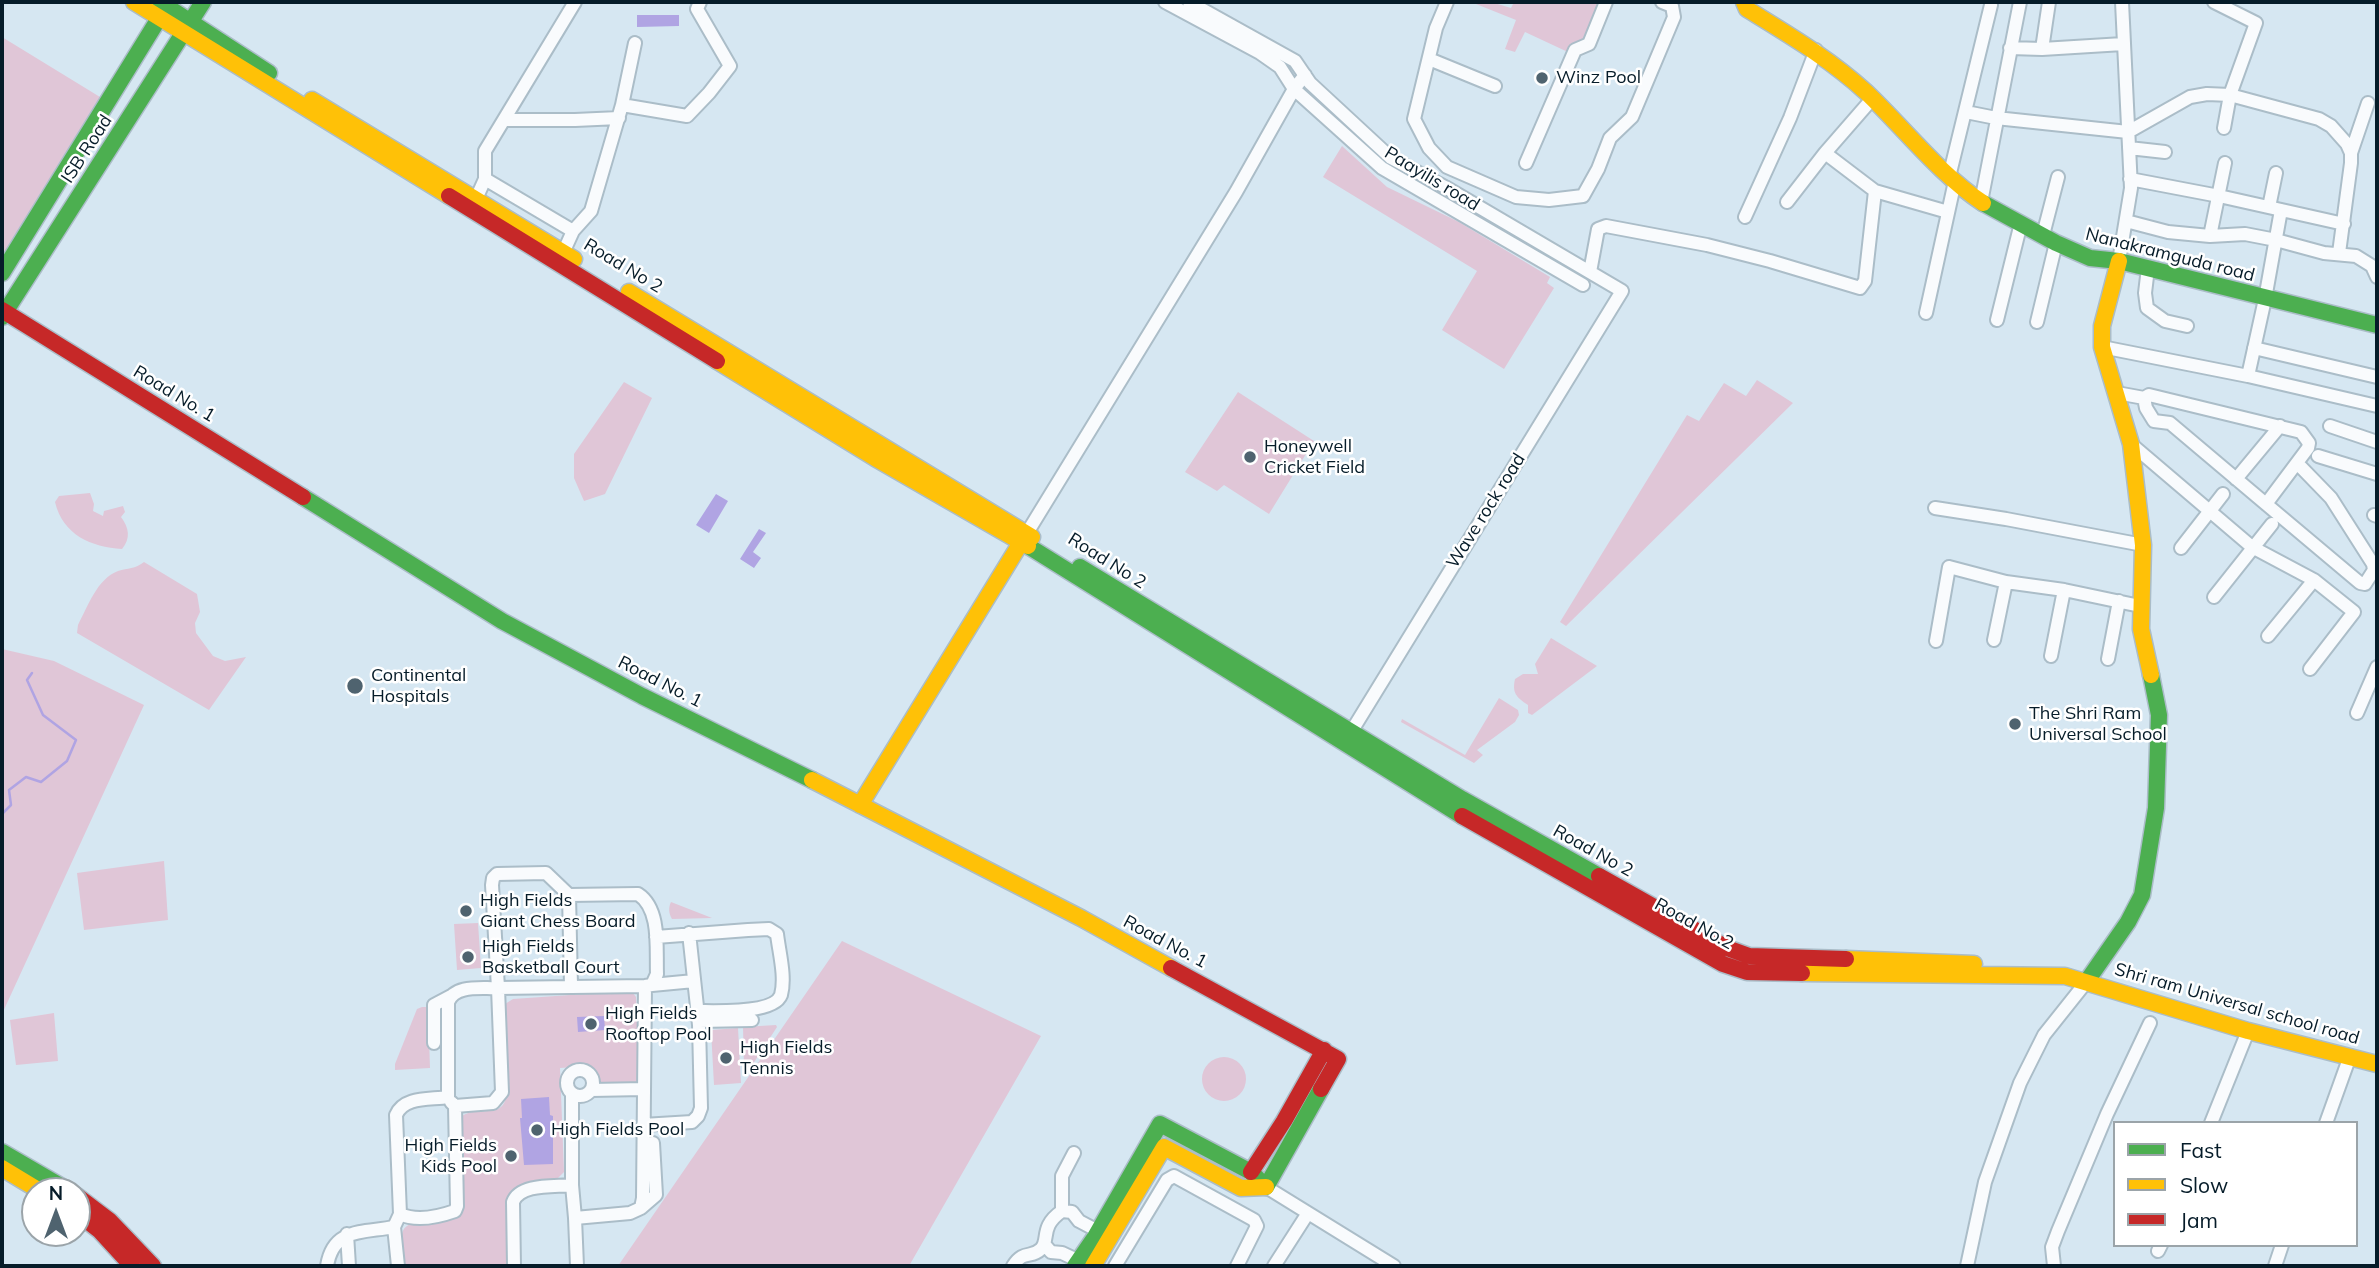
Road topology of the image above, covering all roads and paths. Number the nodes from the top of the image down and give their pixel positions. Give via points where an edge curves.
1 (134, 2) edge
2 (203, 2) edge
3 (575, 2) edge
4 (700, 2) edge
5 (1166, 2) edge
6 (1189, 2) edge
7 (1447, 2) edge
8 (1606, 2) edge
9 (1662, 2) edge
10 (1744, 2) edge
11 (2020, 2) edge
12 (2049, 2) edge
13 (2122, 2) edge
14 (2214, 2) edge
15 (1992, 5) dead end
16 (164, 6) edge
17 (187, 28) junction
18 (635, 43) dead end
19 (2123, 44) junction
20 (2010, 48) junction
21 (2042, 49) junction
22 (1816, 50) junction
23 (1429, 59) junction
24 (1305, 75) junction
25 (1495, 86) dead end
26 (1294, 89) junction
27 (2230, 95) junction
28 (1872, 99) junction
29 (2368, 103) dead end
30 (620, 111) junction
31 (1966, 111) junction
32 (1996, 118) junction
33 (504, 120) junction
34 (2224, 128) dead end
35 (2128, 132) junction
36 (2129, 148) junction
37 (2165, 152) dead end
38 (1825, 153) junction
39 (2351, 153) junction
40 (1391, 158) junction
41 (1526, 163) dead end
42 (2225, 163) dead end
43 (1382, 168) junction
44 (2276, 173) dead end
45 (2058, 177) dead end
46 (485, 179) junction
47 (1952, 179) junction
48 (2130, 179) junction
49 (1875, 191) junction
50 (2219, 196) junction
51 (476, 199) junction
52 (1787, 202) dead end
53 (1981, 202) junction
54 (2275, 209) junction
55 (1948, 212) junction
56 (1745, 217) dead end
57 (2126, 221) junction
58 (2021, 223) junction
59 (2344, 224) junction
60 (573, 231) junction
61 (2210, 236) junction
62 (2050, 239) junction
63 (2276, 240) junction
64 (563, 253) junction
65 (2339, 253) junction
66 (2119, 261) junction
67 (2148, 268) junction
68 (1590, 272) junction
69 (2, 273) edge
70 (2377, 277) edge
71 (1583, 285) dead end
72 (1622, 291) joint
73 (2265, 299) junction
74 (3, 313) edge
75 (1926, 313) dead end
76 (1997, 320) dead end
77 (2036, 322) dead end
78 (2377, 325) edge
79 (2186, 326) dead end
80 (2102, 347) junction
81 (2254, 348) junction
82 (2248, 376) junction
83 (2377, 377) edge
84 (2118, 396) junction
85 (2144, 401) junction
86 (2377, 406) edge
87 (2280, 426) junction
88 (2330, 426) dead end
89 (2377, 442) edge
90 (2131, 444) junction
91 (2318, 456) dead end
92 (2298, 464) junction
93 (2377, 474) edge
94 (2236, 479) junction
95 (2223, 494) dead end
96 (2266, 504) junction
97 (1935, 508) dead end
98 (2210, 510) junction
99 (2272, 524) dead end
100 (1024, 538) junction
101 (2143, 545) junction
102 (2252, 547) junction
103 (2181, 548) dead end
104 (2314, 580) junction
105 (2006, 582) junction
106 (2064, 590) junction
107 (2214, 597) dead end
108 (2119, 601) junction
109 (2140, 606) junction
110 (2268, 636) dead end
111 (1994, 640) dead end
112 (1936, 641) dead end
113 (2051, 656) dead end
114 (2108, 659) dead end
115 (2377, 667) edge
116 (2310, 669) dead end
117 (2357, 713) dead end
118 (1348, 737) junction
119 (1436, 802) joint
120 (860, 805) junction
121 (569, 895) junction
122 (689, 933) junction
123 (656, 937) junction
124 (2090, 976) junction
125 (694, 981) junction
126 (649, 985) junction
127 (571, 986) junction
128 (498, 988) junction
129 (450, 996) junction
130 (699, 1016) junction
131 (752, 1020) dead end
132 (2150, 1023) dead end
133 (2248, 1031) junction
134 (434, 1043) dead end
135 (1324, 1050) junction
136 (2377, 1055) edge
137 (2350, 1056) junction
138 (2377, 1064) edge
139 (643, 1089) junction
140 (591, 1090) junction
141 (572, 1094) junction
142 (451, 1102) junction
143 (2212, 1121) edge
144 (2327, 1121) edge
145 (643, 1125) junction
146 (653, 1143) dead end
147 (2, 1152) edge
148 (1074, 1153) dead end
149 (2, 1168) edge
150 (1251, 1172) junction
151 (45, 1177) edge
152 (21, 1180) edge
153 (572, 1185) junction
154 (1266, 1187) junction
155 (91, 1207) edge
156 (640, 1208) junction
157 (1062, 1211) junction
158 (1308, 1213) junction
159 (400, 1214) junction
160 (575, 1218) junction
161 (91, 1224) edge
162 (394, 1227) junction
163 (347, 1234) junction
164 (1103, 1236) junction
165 (1131, 1240) junction
166 (1044, 1244) junction
167 (124, 1247) junction
168 (2281, 1247) edge
169 (1122, 1254) junction
170 (1082, 1265) edge
171 (132, 1266) edge
172 (153, 1266) edge
173 (327, 1266) edge
174 (349, 1266) edge
175 (398, 1266) edge
176 (514, 1266) edge
177 (578, 1266) edge
178 (1013, 1266) edge
179 (1115, 1266) edge
180 (1237, 1266) edge
181 (1274, 1266) edge
182 (1394, 1266) edge
183 (1967, 1266) edge
184 (2054, 1266) edge
185 (2275, 1266) edge

1 - 16 street, Road No 2
2 - 17 street, ISB Road
3 - 33 street
4 - 30 street via 697,9 730,66 687,116
5 - 26 street, Paayilis road via 1261,53 1280,67
6 - 24 street, Paayilis road via 1295,61
7 - 23 street
8 - 41 street via 1589,44 1575,50
9 - 23 street via 1672,6 1674,17 1632,117 1610,138 1583,197 1516,197 1447,167 1429,148 1414,119
10 - 22 street, Nanakramguda road via 1747,9
11 - 20 street
12 - 21 street
13 - 19 street
14 - 27 street via 2256,23
15 - 31 street
16 - 17 street, Road No 2
16 - 69 street, ISB Road
17 - 51 street, Road No 2
17 - 74 street, ISB Road
17 - 100 street, Road No 2 via 875,458
18 - 30 street
19 - 21 street
19 - 35 street
20 - 21 street
20 - 32 street
22 - 28 street, Nanakramguda road
22 - 56 street
23 - 25 street
24 - 26 street
24 - 40 street, Paayilis road
26 - 43 street, Paayilis road
26 - 100 street via 1226,210
27 - 34 street
27 - 35 street via 2190,97
27 - 39 street via 2319,119 2340,135
28 - 38 street
28 - 47 street, Nanakramguda road
29 - 39 street
30 - 33 street
30 - 60 street via 591,211
31 - 32 street
31 - 47 street
32 - 35 street
32 - 53 street
33 - 46 street via 485,151
35 - 36 street
36 - 37 street
36 - 48 street
38 - 49 street
38 - 52 street
39 - 59 street
40 - 43 street
40 - 68 street, Paayilis road
42 - 50 street
43 - 71 street, Paayilis road
44 - 54 street
45 - 62 street
46 - 51 street
46 - 60 street
47 - 53 street, Nanakramguda road
47 - 55 street
48 - 50 street
48 - 57 street
49 - 55 street
49 - 68 street via 1863,287 1707,245 1606,226 1598,229
50 - 54 street
50 - 61 street
51 - 64 street, Road No 2
53 - 58 street, Nanakramguda road
54 - 59 street
54 - 63 street
55 - 75 street
57 - 61 street
57 - 66 street
58 - 62 street, Nanakramguda road
58 - 76 street
59 - 65 street
60 - 64 street
61 - 63 street via 2245,234
62 - 66 street, Nanakramguda road via 2090,258
62 - 77 street
63 - 65 street
63 - 73 street
64 - 100 street, Road No 2
65 - 70 street via 2372,266
66 - 67 street, Nanakramguda road
66 - 80 street via 2102,326
67 - 73 street, Nanakramguda road
67 - 79 street via 2147,308 2165,321
68 - 72 street, Paayilis road
72 - 118 street, Wave rock road
73 - 78 street, Nanakramguda road
73 - 81 street
74 - 120 street, Road No. 1 via 502,621
80 - 82 street
80 - 84 street
81 - 82 street
81 - 83 street
82 - 86 street
84 - 85 street
84 - 90 street
85 - 87 street via 2149,395
85 - 94 street via 2154,421 2170,424
87 - 92 street via 2301,432 2309,443
87 - 94 street
88 - 89 street
90 - 98 street
90 - 101 street
91 - 93 street
92 - 96 street
92 - 96 street via 2331,498 2373,564 2365,584
94 - 96 street
95 - 98 street
97 - 101 street
98 - 102 street
98 - 103 street
99 - 102 street
100 - 118 street, Road No 2
100 - 120 street
101 - 109 street
102 - 104 street
102 - 107 street
104 - 110 street
104 - 116 street via 2354,612
105 - 106 street
105 - 111 street
105 - 112 street via 1949,567
106 - 108 street
106 - 113 street
108 - 109 street
108 - 114 street
109 - 124 street via 2159,715 2156,808 2142,895
115 - 117 street
118 - 119 street, Road No 2
118 - 124 street, Road No 2 via 1727,948 1749,956 2066,967
119 - 124 street, Road No.2 via 1723,964 1747,972
120 - 135 street, Road No. 1
121 - 123 street via 638,894 651,906
121 - 127 street
121 - 128 street via 546,873 497,874 493,878
122 - 123 street
122 - 125 street
122 - 130 street via 769,929 777,934 782,981 778,1001
123 - 126 street via 657,974
124 - 133 street, Shri ram Universal school road
124 - 136 street, Shri ram Universal school road
124 - 183 street via 2044,1035 2020,1083 1985,1182
125 - 126 street
125 - 130 street
126 - 127 street
126 - 139 street
127 - 128 street
128 - 129 street via 460,990
128 - 142 street via 502,1092 493,1104
129 - 134 street via 434,1005
129 - 142 street
130 - 131 street
130 - 145 street via 698,1116 682,1124
132 - 184 street via 2058,1231 2052,1247
133 - 137 street, Shri ram Universal school road
133 - 143 street
135 - 150 street
135 - 154 street, Road No. 1 via 1338,1059
137 - 138 street, Shri ram Universal school road
137 - 144 street
139 - 140 street
139 - 145 street
140 - 141 street via 580,1097
140 - 141 street via 591,1076 576,1070 566,1084
141 - 153 street
142 - 159 street via 406,1102 399,1107
142 - 159 street via 455,1211 440,1217
145 - 156 street
146 - 156 street via 656,1195
147 - 151 street
148 - 157 street via 1062,1176
149 - 152 street
150 - 154 street
150 - 164 street via 1160,1124
153 - 160 street
153 - 176 street via 523,1190 516,1196
154 - 158 street
154 - 164 street via 1241,1188 1164,1147
155 - 167 street via 110,1221
156 - 160 street
157 - 164 street via 1077,1215
157 - 166 street via 1048,1225
158 - 181 street
158 - 182 street
159 - 162 street
160 - 177 street
161 - 167 street
162 - 163 street
162 - 175 street
163 - 173 street via 334,1246
163 - 174 street
164 - 165 street
164 - 169 street
164 - 170 street
165 - 169 street
165 - 180 street via 1167,1180 1174,1176 1254,1220 1257,1226
166 - 170 street via 1051,1252 1062,1252
166 - 178 street via 1040,1251 1019,1257
167 - 171 street
167 - 172 street
168 - 185 street
169 - 179 street

